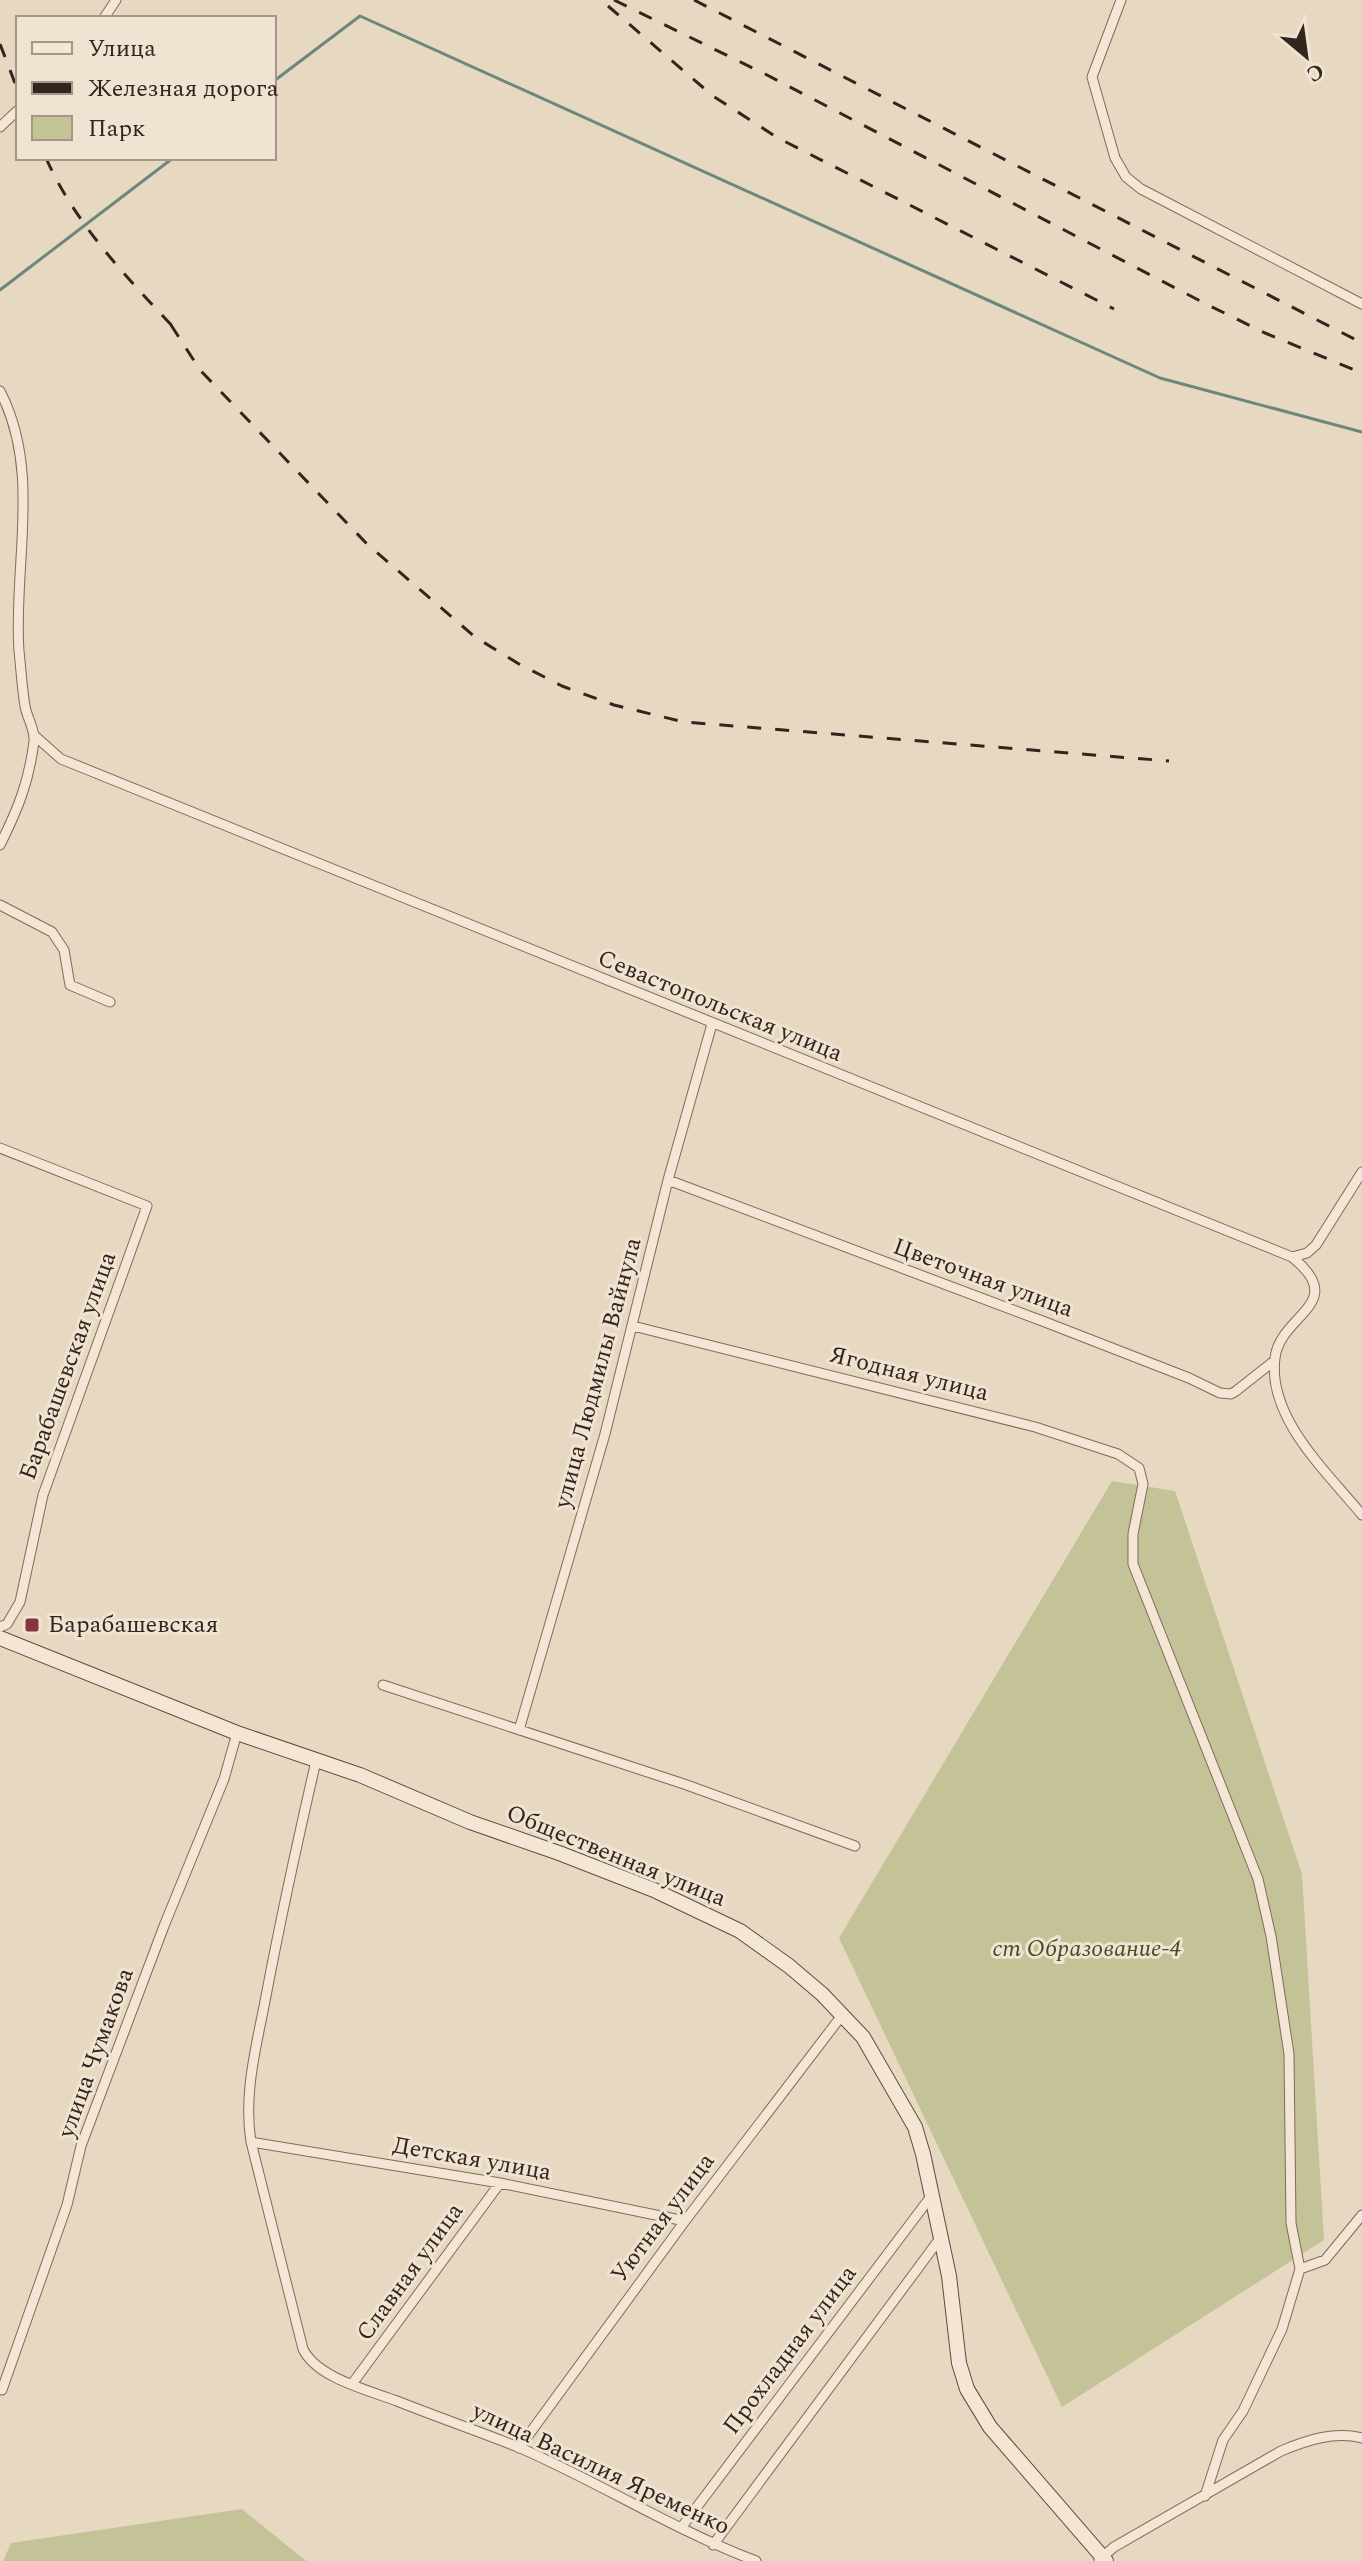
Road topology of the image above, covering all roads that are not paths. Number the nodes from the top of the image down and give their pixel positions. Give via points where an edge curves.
1 (1121, 0) edge
2 (16, 112) edge
3 (0, 127) edge
4 (1362, 304) edge
5 (0, 391) edge
6 (35, 736) junction
7 (0, 845) edge
8 (0, 905) edge
9 (110, 1002) dead end
10 (712, 1024) junction
11 (0, 1148) edge
12 (1362, 1172) edge
13 (668, 1180) junction
14 (1292, 1257) junction
15 (633, 1326) junction
16 (1274, 1361) junction
17 (1362, 1515) edge
18 (0, 1627) edge
19 (0, 1638) edge
20 (383, 1685) dead end
21 (519, 1730) junction
22 (237, 1733) junction
23 (316, 1761) junction
24 (855, 1846) dead end
25 (843, 2014) junction
26 (251, 2142) junction
27 (500, 2183) junction
28 (932, 2195) junction
29 (1362, 2215) edge
30 (685, 2221) junction
31 (941, 2237) junction
32 (1300, 2269) junction
33 (352, 2384) junction
34 (2, 2390) edge
35 (1362, 2438) edge
36 (519, 2448) junction
37 (1205, 2496) junction
38 (681, 2528) junction
39 (713, 2545) junction
40 (1102, 2559) edge
41 (756, 2561) edge

1 - 4 street via 1092,77 1115,158 1126,177
2 - 3 street
5 - 6 street via 11,412 22,472 19,647 26,709
6 - 7 street via 24,796
6 - 10 street, Севастопольская улица via 61,759
8 - 9 street via 52,932 64,950 70,985
10 - 13 street, улица Людмилы Вайнула
10 - 14 street, Севастопольская улица
11 - 18 street, Барабашевская улица via 147,1206 43,1495 20,1602
12 - 14 street via 1316,1245
13 - 15 street, улица Людмилы Вайнула
13 - 16 street, Цветочная улица via 1220,1393 1231,1394
14 - 16 street via 1311,1275 1315,1290
15 - 21 street, улица Людмилы Вайнула
15 - 32 street, Ягодная улица via 1001,1418 1134,1462 1142,1476 1142,1499 1133,1534 1133,1564 1245,1842 1271,1936 1288,2042 1291,2223
16 - 17 street via 1286,1417
19 - 22 main road, Общественная улица
20 - 21 street
21 - 24 street
22 - 23 main road, Общественная улица
22 - 34 street, улица Чумакова via 224,1779 81,2146 67,2205
23 - 25 main road, Общественная улица via 705,1913 789,1966
23 - 26 street via 257,2041 247,2118
25 - 28 main road, Общественная улица via 863,2037 915,2127
25 - 30 street, Уютная улица
26 - 27 street, Детская улица
26 - 33 street, улица Василия Яременко via 303,2349 316,2367
27 - 30 street, Детская улица
27 - 33 street, Славная улица
28 - 31 main road, Общественная улица
28 - 38 street, Прохладная улица
29 - 32 street via 1325,2260
30 - 36 street, Уютная улица
31 - 39 street
31 - 40 main road, Общественная улица via 967,2389 990,2427
32 - 37 street via 1282,2329 1243,2411 1223,2440
33 - 36 street, улица Василия Яременко
35 - 37 street via 1305,2440
36 - 38 street, улица Василия Яременко
37 - 40 street
38 - 39 street, улица Василия Яременко
39 - 41 street, улица Василия Яременко

